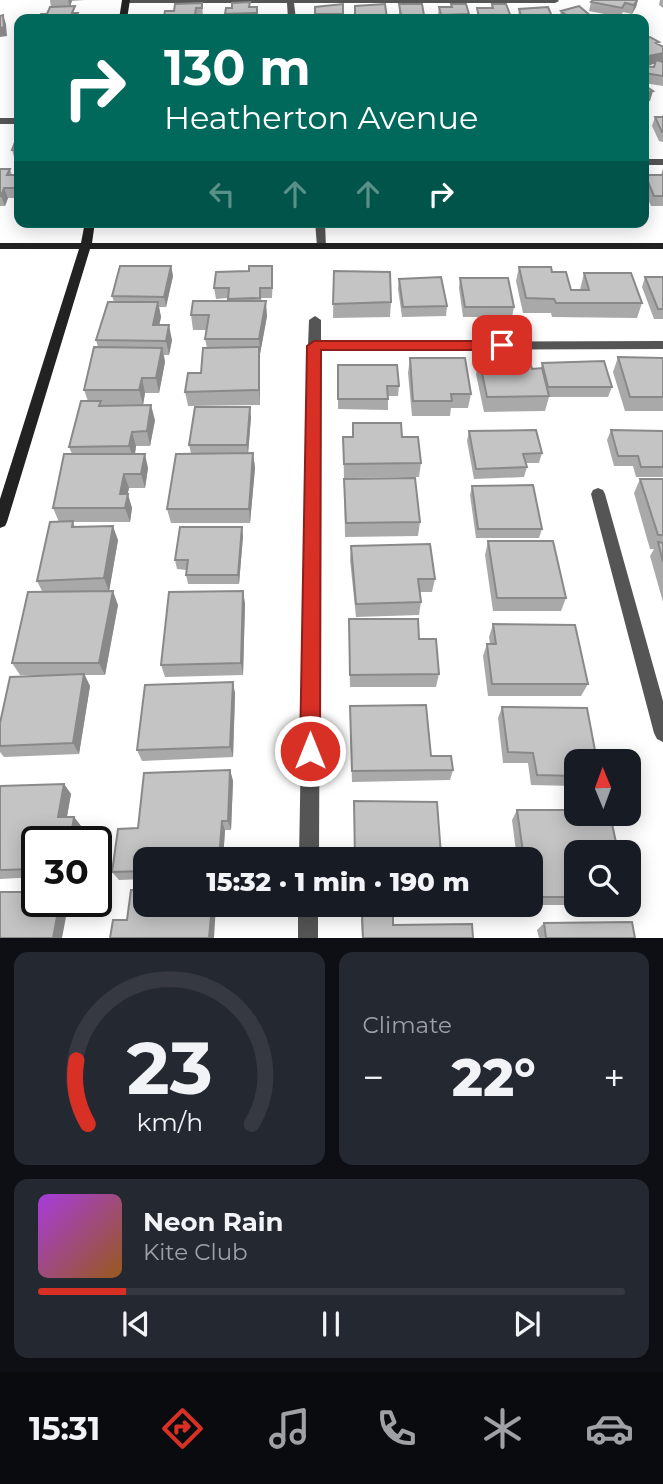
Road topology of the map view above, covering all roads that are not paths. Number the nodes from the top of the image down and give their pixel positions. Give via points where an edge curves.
1 (126, 1) edge
2 (290, 1) edge
3 (555, 1) edge
4 (89, 228) edge
5 (320, 228) edge
6 (86, 245) junction
7 (0, 246) edge
8 (322, 246) junction
9 (663, 246) edge
10 (314, 320) dead end
11 (663, 345) edge
12 (314, 346) junction
13 (598, 494) dead end
14 (0, 522) edge
15 (663, 733) edge
16 (309, 847) edge
17 (308, 917) edge
18 (308, 938) edge

1 - 2 street
2 - 3 street
4 - 6 main road
5 - 8 street
6 - 7 main road
6 - 8 main road
6 - 14 main road
8 - 9 main road
10 - 12 street
11 - 12 street
12 - 16 street
13 - 15 street
17 - 18 street

